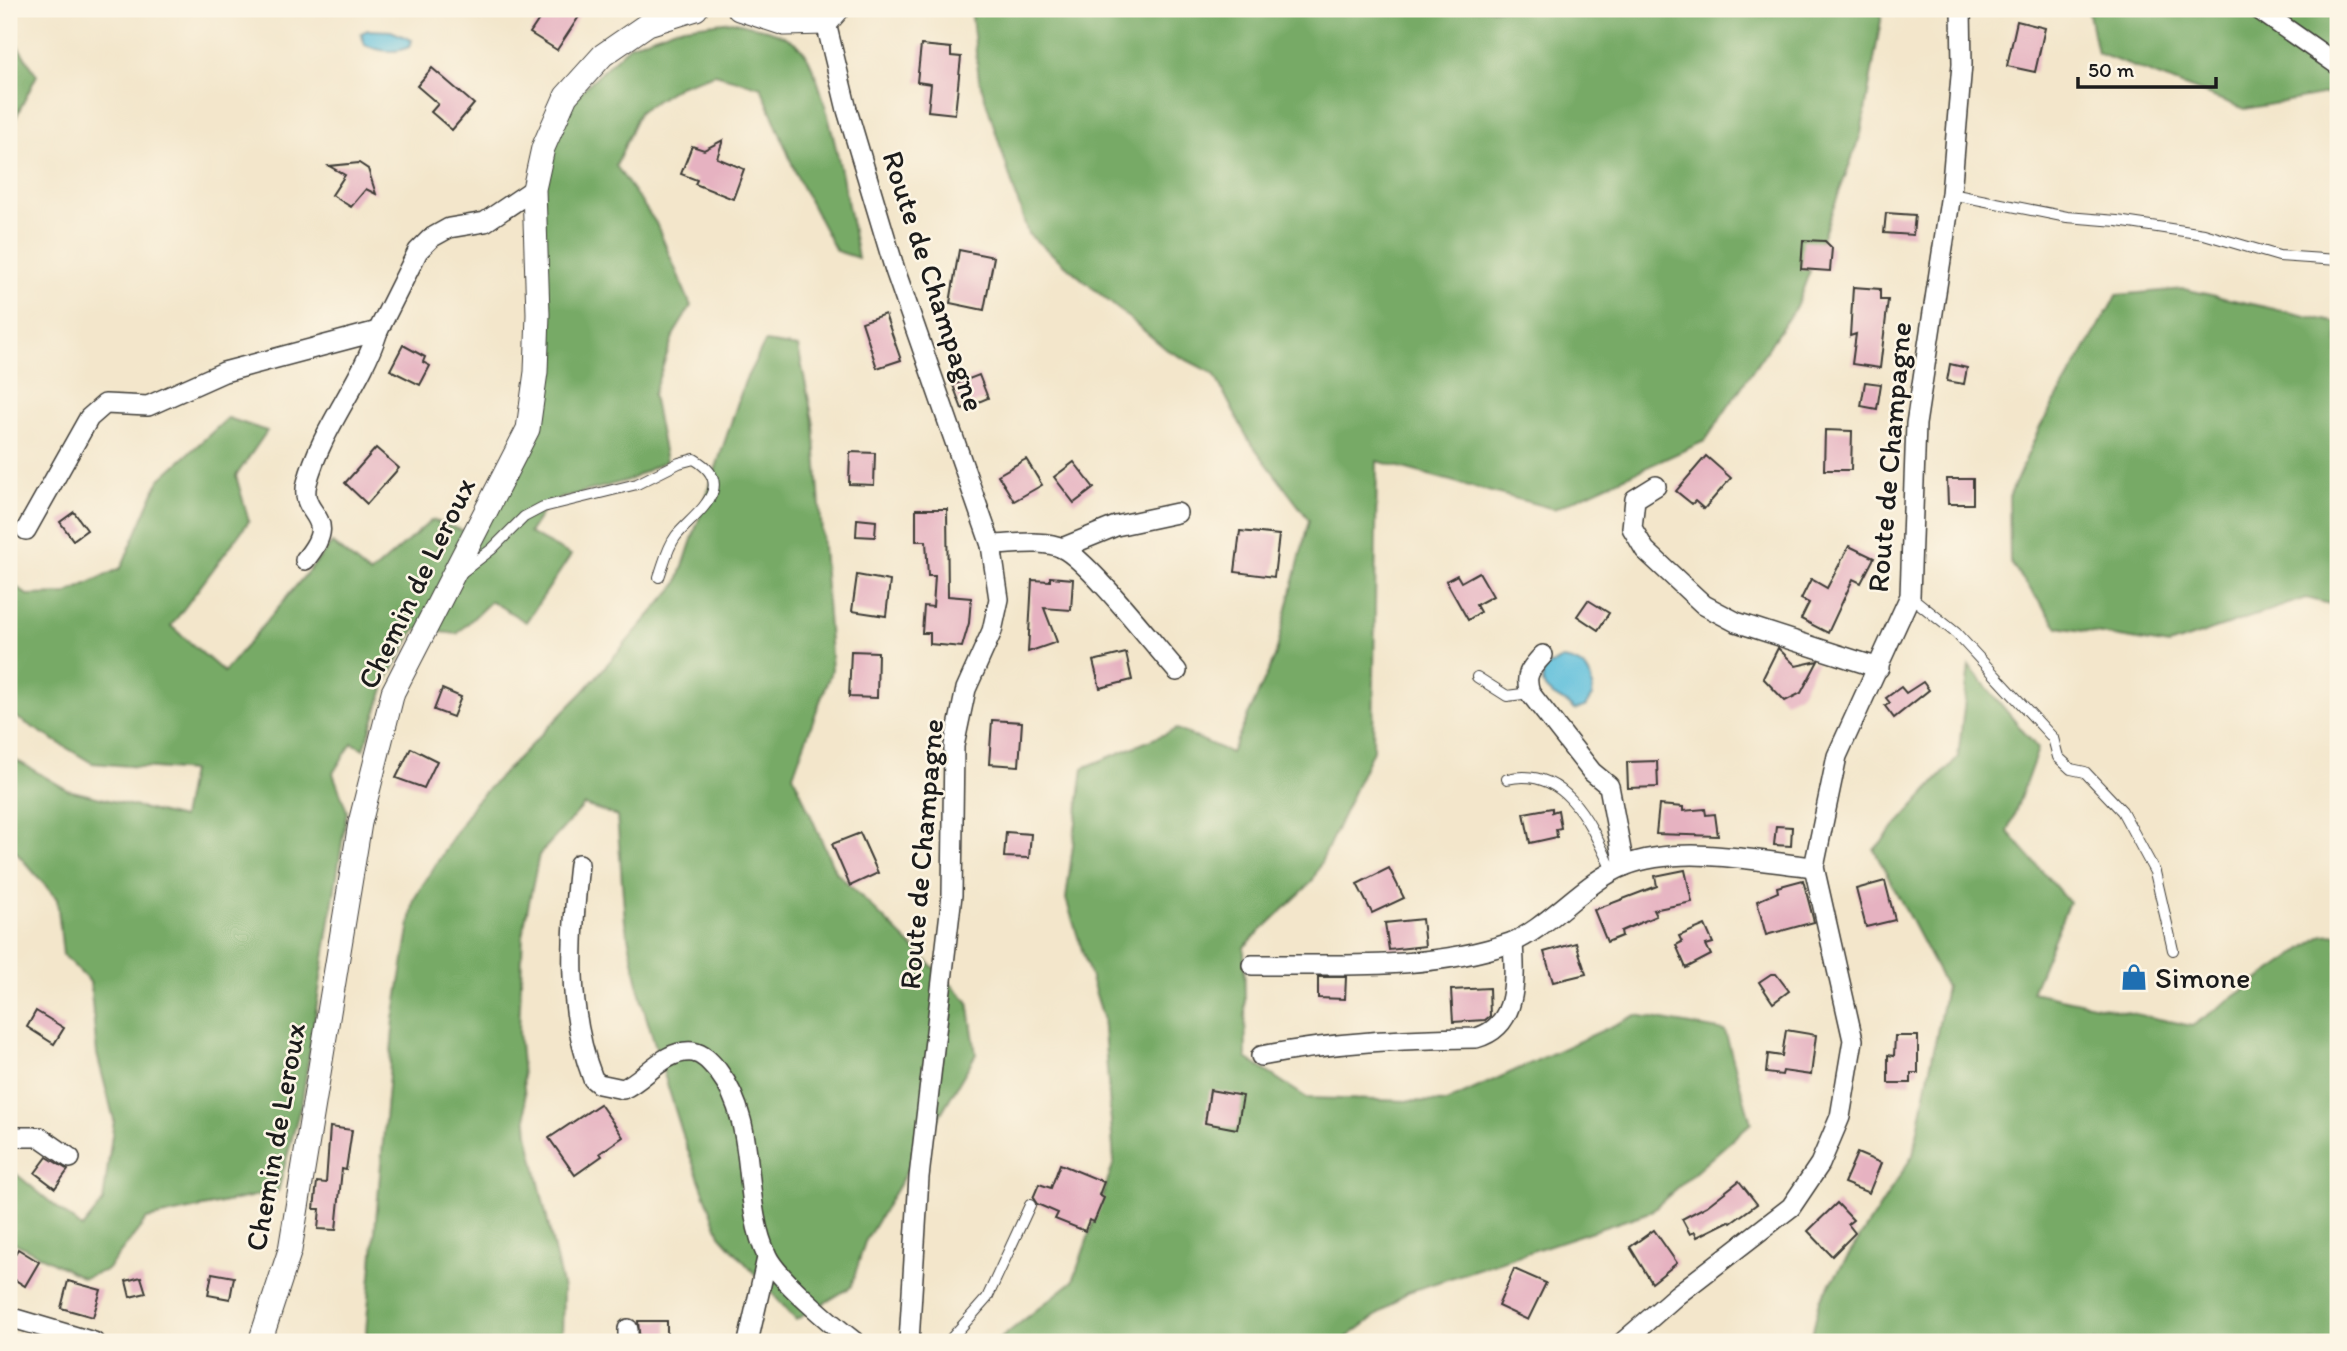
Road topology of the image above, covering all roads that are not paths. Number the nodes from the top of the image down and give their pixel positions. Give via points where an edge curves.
1 (696, 9) edge
2 (739, 9) edge
3 (1961, 9) edge
4 (2258, 9) edge
5 (832, 16) edge
6 (2338, 65) edge
7 (534, 189) junction
8 (1951, 194) junction
9 (2338, 260) edge
10 (378, 331) junction
11 (1656, 485) dead end
12 (1177, 513) dead end
13 (26, 530) dead end
14 (991, 545) junction
15 (1062, 548) junction
16 (305, 560) dead end
17 (659, 577) dead end
18 (446, 584) junction
19 (1910, 596) junction
20 (1543, 655) dead end
21 (1879, 668) junction
22 (1177, 671) dead end
23 (1477, 677) dead end
24 (1530, 694) junction
25 (1507, 779) dead end
26 (579, 864) dead end
27 (1814, 867) junction
28 (1619, 869) junction
29 (1513, 943) junction
30 (2173, 950) dead end
31 (1252, 965) dead end
32 (1261, 1056) dead end
33 (9, 1137) edge
34 (70, 1158) dead end
35 (1030, 1205) dead end
36 (767, 1258) junction
37 (9, 1317) edge
38 (94, 1342) edge
39 (260, 1342) edge
40 (748, 1342) edge
41 (855, 1342) edge
42 (909, 1342) edge
43 (948, 1342) edge
44 (1623, 1342) edge

1 - 7 street, Chemin de Leroux via 661,18 624,37 581,76 554,117
2 - 5 street via 785,24
3 - 8 street, Route de Champagne via 1962,64
4 - 6 street
5 - 14 street, Route de Champagne via 847,110 895,270
7 - 10 street via 485,222 449,228 431,238 418,251
7 - 18 street, Chemin de Leroux via 538,314 528,429
8 - 9 lane via 2067,217 2204,234 2280,256
8 - 19 street, Route de Champagne via 1916,424
10 - 13 street via 225,372 148,406 105,404 89,418
10 - 16 street via 369,360 324,441 307,484 306,494 322,531 320,542
11 - 21 street via 1635,499 1632,528 1645,550 1704,604 1736,622
12 - 15 street via 1116,526
14 - 15 street
14 - 42 street, Route de Champagne via 999,599 992,631 966,689 954,746 952,895 919,1177
15 - 22 street
17 - 18 lane via 669,548 707,508 712,494 709,472 694,459 637,484 534,512
18 - 39 street, Chemin de Leroux via 393,692 379,745 360,823 290,1250
19 - 21 street, Route de Champagne
19 - 30 lane via 1956,633 2044,728 2053,738 2058,757 2071,769 2085,772 2122,811 2155,872
20 - 24 street via 1527,672
21 - 27 street, Route de Champagne via 1837,756
23 - 24 lane via 1507,696
24 - 28 street via 1591,772 1609,786
25 - 28 lane via 1533,777 1551,783 1572,799
26 - 36 street via 572,968 576,1028 593,1079 623,1089 681,1053 695,1052 712,1064 732,1089 740,1112
27 - 28 street via 1675,856
27 - 44 street, Route de Champagne via 1853,1040 1840,1117 1820,1164 1791,1207
28 - 29 street
29 - 31 street via 1406,964
29 - 32 street via 1513,1001 1486,1035 1375,1040
33 - 34 street via 40,1137
35 - 43 lane via 987,1298
36 - 40 street
36 - 41 street via 819,1313
37 - 38 street

